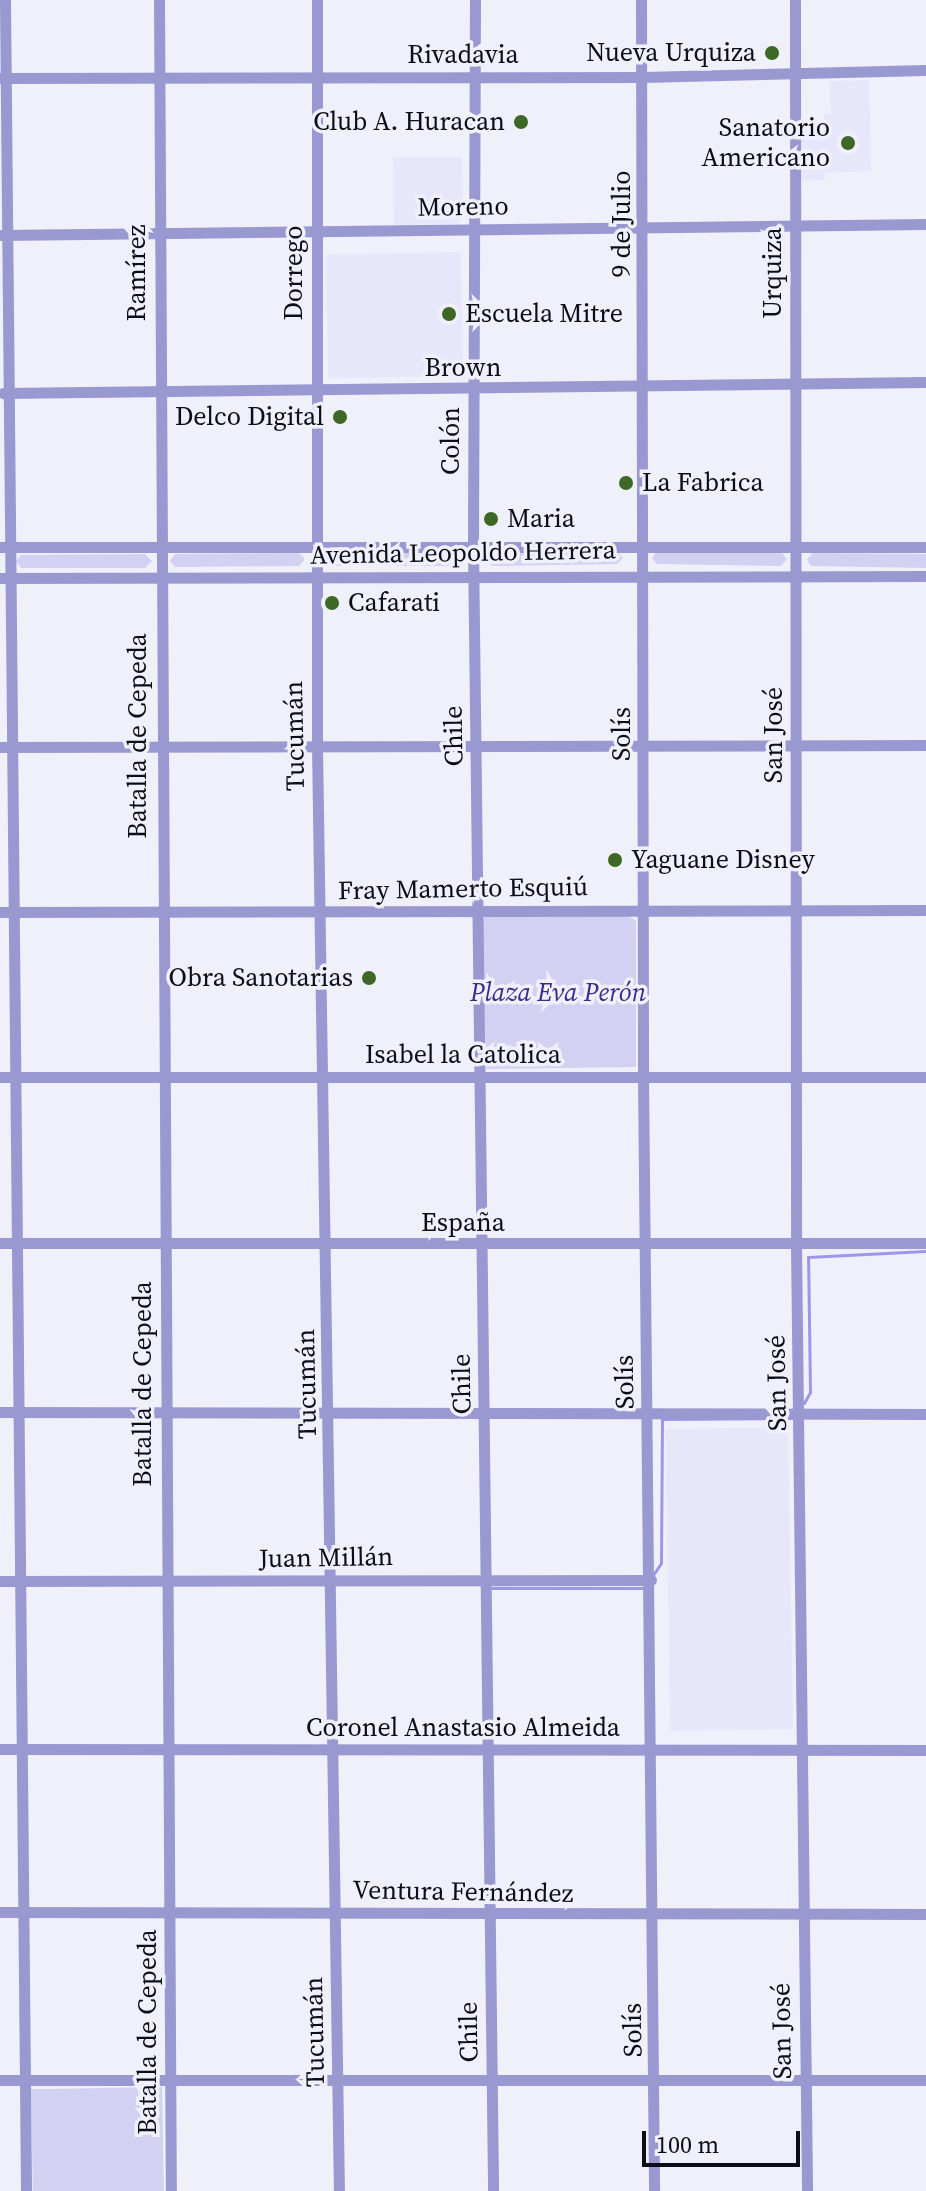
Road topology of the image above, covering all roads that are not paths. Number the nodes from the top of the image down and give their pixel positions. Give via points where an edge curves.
1 (5, 0) edge
2 (159, 0) edge
3 (317, 0) edge
4 (475, 0) edge
5 (641, 0) edge
6 (795, 0) edge
7 (926, 70) edge
8 (796, 73) junction
9 (159, 77) junction
10 (474, 77) junction
11 (643, 77) junction
12 (3, 78) edge
13 (317, 78) junction
14 (926, 224) edge
15 (795, 225) junction
16 (644, 226) junction
17 (473, 230) junction
18 (315, 231) junction
19 (160, 233) junction
20 (3, 235) edge
21 (926, 382) edge
22 (794, 385) junction
23 (644, 387) junction
24 (316, 390) junction
25 (473, 391) junction
26 (4, 393) edge
27 (158, 393) junction
28 (643, 545) junction
29 (317, 546) junction
30 (473, 546) junction
31 (795, 546) junction
32 (4, 547) edge
33 (159, 547) junction
34 (926, 547) edge
35 (644, 573) junction
36 (796, 575) junction
37 (317, 576) junction
38 (475, 576) junction
39 (926, 576) edge
40 (158, 577) junction
41 (4, 578) edge
42 (644, 745) junction
43 (796, 745) junction
44 (926, 745) edge
45 (317, 746) junction
46 (477, 746) junction
47 (5, 747) edge
48 (160, 748) junction
49 (796, 907) junction
50 (642, 908) junction
51 (926, 910) edge
52 (478, 911) junction
53 (0, 912) edge
54 (14, 912) junction
55 (161, 912) junction
56 (321, 912) junction
57 (0, 1077) edge
58 (17, 1077) junction
59 (162, 1077) junction
60 (323, 1077) junction
61 (480, 1077) junction
62 (643, 1077) junction
63 (799, 1077) junction
64 (926, 1077) edge
65 (0, 1243) edge
66 (16, 1243) junction
67 (926, 1243) edge
68 (163, 1244) junction
69 (646, 1244) junction
70 (796, 1244) junction
71 (327, 1245) junction
72 (482, 1245) junction
73 (647, 1410) junction
74 (799, 1410) junction
75 (165, 1411) junction
76 (0, 1412) edge
77 (19, 1412) junction
78 (329, 1412) junction
79 (484, 1413) junction
80 (926, 1414) edge
81 (486, 1578) junction
82 (651, 1580) junction
83 (0, 1581) edge
84 (20, 1581) junction
85 (166, 1581) junction
86 (331, 1581) junction
87 (0, 1749) edge
88 (20, 1749) junction
89 (167, 1749) junction
90 (334, 1749) junction
91 (488, 1750) junction
92 (652, 1750) junction
93 (802, 1750) junction
94 (926, 1750) edge
95 (0, 1912) edge
96 (23, 1912) junction
97 (169, 1912) junction
98 (335, 1912) junction
99 (490, 1914) junction
100 (926, 1914) edge
101 (654, 1916) junction
102 (802, 1916) junction
103 (656, 2079) junction
104 (0, 2080) edge
105 (24, 2080) junction
106 (170, 2080) junction
107 (805, 2080) junction
108 (926, 2080) edge
109 (339, 2081) junction
110 (492, 2081) junction
111 (26, 2191) edge
112 (171, 2191) edge
113 (339, 2191) edge
114 (493, 2191) edge
115 (654, 2191) edge
116 (807, 2191) edge

1 - 12 street
2 - 9 street, Ramírez
3 - 13 street, Dorrego
4 - 10 street, Colón
5 - 11 street, 9 de Julio
6 - 8 street, Urquiza
7 - 8 street, Rivadavia
8 - 11 street, Rivadavia
8 - 15 street, Urquiza
9 - 12 street, Rivadavia
9 - 13 street, Rivadavia
9 - 19 street, Ramírez
10 - 11 street, Rivadavia
10 - 13 street, Rivadavia
10 - 17 street, Colón
11 - 16 street, 9 de Julio
12 - 20 street
13 - 18 street, Dorrego
14 - 15 street, Moreno
15 - 16 street, Moreno
15 - 22 street, Urquiza
16 - 17 street, Moreno
16 - 23 street, 9 de Julio
17 - 18 street, Moreno
17 - 25 street, Colón
18 - 19 street, Moreno
18 - 24 street, Dorrego
19 - 20 street, Moreno
19 - 27 street, Ramírez
20 - 26 street
21 - 22 street, Brown
22 - 23 street, Brown
22 - 31 street, Urquiza
23 - 25 street, Brown
23 - 28 street, 9 de Julio
24 - 25 street, Brown
24 - 27 street, Brown
24 - 29 street, Dorrego
25 - 30 street, Colón
26 - 27 street, Brown
26 - 32 street
27 - 33 street, Ramírez
28 - 30 street, Avenida Leopoldo Herrera
28 - 31 street, Avenida Leopoldo Herrera
28 - 35 street, Solís
29 - 30 street, Avenida Leopoldo Herrera
29 - 33 street, Avenida Leopoldo Herrera
29 - 37 street, Tucumán
30 - 38 street, Colón
31 - 34 street, Avenida Leopoldo Herrera
31 - 36 street, San José
32 - 33 street, Avenida Leopoldo Herrera
32 - 41 street
33 - 40 street, Batalla de Cepeda
35 - 36 street, Avenida Leopoldo Herrera
35 - 38 street, Avenida Leopoldo Herrera
35 - 42 street, Solís
36 - 39 street, Avenida Leopoldo Herrera
36 - 43 street, San José
37 - 38 street, Avenida Leopoldo Herrera
37 - 40 street, Avenida Leopoldo Herrera
37 - 45 street, Tucumán
38 - 46 street, Chile
40 - 41 street, Avenida Leopoldo Herrera
40 - 48 street, Batalla de Cepeda
41 - 47 street
42 - 43 street
42 - 46 street
42 - 50 street, Solís
43 - 44 street
43 - 49 street, San José
45 - 46 street
45 - 48 street
45 - 56 street, Tucumán
46 - 52 street, Chile
47 - 48 street
47 - 54 street
48 - 55 street, Batalla de Cepeda
49 - 50 street, Fray Mamerto Esquiú
49 - 51 street, Fray Mamerto Esquiú
49 - 63 street, San José
50 - 52 street, Fray Mamerto Esquiú
50 - 62 street, Solís
52 - 56 street, Fray Mamerto Esquiú
52 - 61 street, Chile
53 - 54 street, Fray Mamerto Esquiú
54 - 55 street, Fray Mamerto Esquiú
54 - 58 street
55 - 56 street, Fray Mamerto Esquiú
55 - 59 street, Batalla de Cepeda
56 - 60 street, Tucumán
57 - 58 street, Isabel la Catolica
58 - 59 street, Isabel la Catolica
58 - 66 street
59 - 60 street, Isabel la Catolica
59 - 68 street, Batalla de Cepeda
60 - 61 street, Isabel la Catolica
60 - 71 street, Tucumán
61 - 62 street, Isabel la Catolica
61 - 72 street, Chile
62 - 63 street, Isabel la Catolica
62 - 69 street, Solís
63 - 64 street, Isabel la Catolica
63 - 70 street, San José
65 - 66 street, España
66 - 68 street, España
66 - 77 street
67 - 70 street, España
68 - 71 street, España
68 - 75 street, Batalla de Cepeda
69 - 70 street, España
69 - 72 street, España
69 - 73 street, Solís
70 - 74 street, San José
71 - 72 street, España
71 - 78 street, Tucumán
72 - 79 street, Chile
73 - 74 street
73 - 79 street
73 - 82 street, Solís
74 - 80 street
74 - 93 street, San José
75 - 77 street
75 - 78 street
75 - 85 street, Batalla de Cepeda
76 - 77 street
77 - 84 street
78 - 79 street
78 - 86 street, Tucumán
79 - 81 street, Chile
81 - 82 street, Juan Millán
81 - 86 street, Juan Millán
81 - 91 street, Chile
82 - 92 street, Solís
83 - 84 street, Juan Millán
84 - 85 street, Juan Millán
84 - 88 street
85 - 86 street, Juan Millán
85 - 89 street, Batalla de Cepeda
86 - 90 street, Tucumán
87 - 88 street, Coronel Anastasio Almeida
88 - 89 street, Coronel Anastasio Almeida
88 - 96 street
89 - 90 street, Coronel Anastasio Almeida
89 - 97 street, Batalla de Cepeda
90 - 91 street, Coronel Anastasio Almeida
90 - 98 street, Tucumán
91 - 92 street, Coronel Anastasio Almeida
91 - 99 street, Chile
92 - 93 street, Coronel Anastasio Almeida
92 - 101 street, Solís
93 - 94 street, Coronel Anastasio Almeida
93 - 102 street, San José
95 - 96 street, Ventura Fernández
96 - 97 street, Ventura Fernández
96 - 105 street
97 - 98 street, Ventura Fernández
97 - 106 street, Batalla de Cepeda
98 - 99 street, Ventura Fernández
98 - 109 street, Tucumán
99 - 101 street, Ventura Fernández
99 - 110 street, Chile
100 - 102 street, Ventura Fernández
101 - 102 street, Ventura Fernández
101 - 103 street, Solís
102 - 107 street, San José
103 - 107 street
103 - 110 street
103 - 115 street, Solís
104 - 105 street
105 - 106 street
105 - 111 street
106 - 109 street
106 - 112 street, Batalla de Cepeda
107 - 108 street
107 - 116 street, San José
109 - 110 street
109 - 113 street, Tucumán
110 - 114 street, Chile

